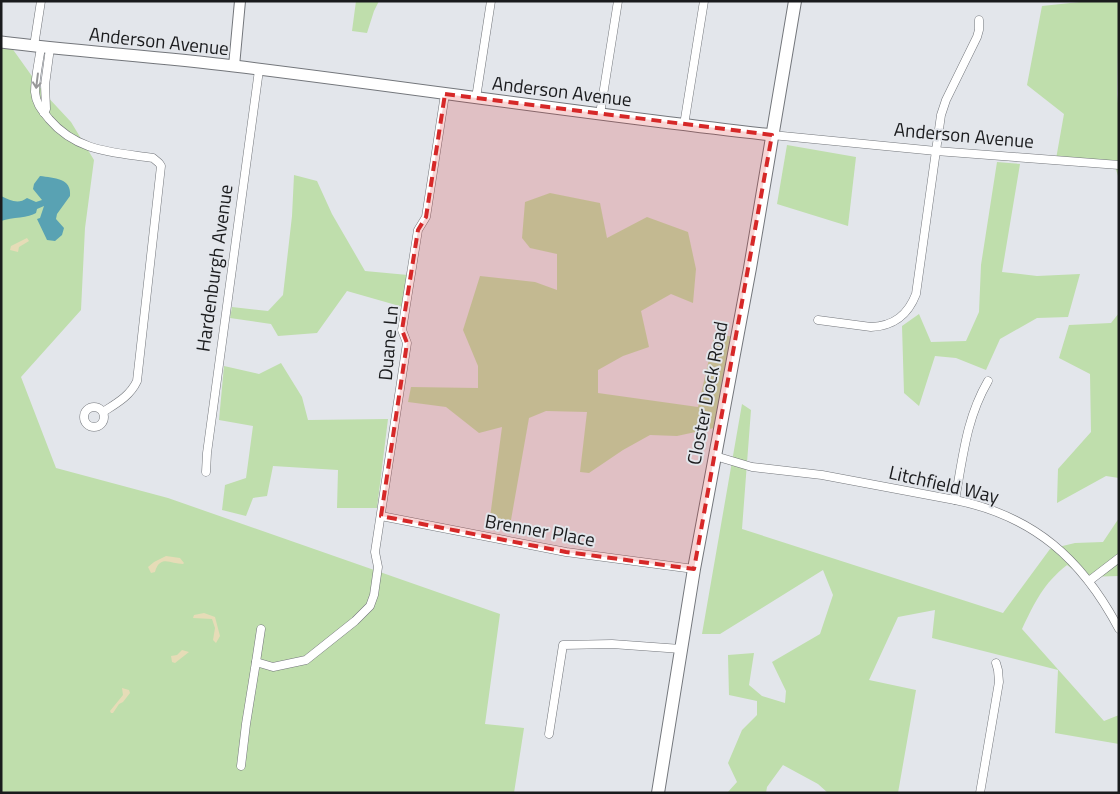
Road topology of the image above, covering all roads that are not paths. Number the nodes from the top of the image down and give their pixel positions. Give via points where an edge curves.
1 (41, 1) edge
2 (240, 1) edge
3 (491, 1) edge
4 (618, 1) edge
5 (704, 1) edge
6 (795, 1) edge
7 (979, 20) dead end
8 (1, 42) edge
9 (42, 47) junction
10 (234, 66) junction
11 (259, 70) junction
12 (445, 94) junction
13 (476, 98) junction
14 (600, 114) junction
15 (684, 125) junction
16 (772, 135) junction
17 (936, 147) junction
18 (1119, 165) edge
19 (818, 320) dead end
20 (988, 381) dead end
21 (103, 412) dead end
22 (715, 456) junction
23 (206, 472) dead end
24 (955, 500) junction
25 (381, 516) junction
26 (1119, 558) edge
27 (694, 569) junction
28 (1089, 581) junction
29 (261, 628) dead end
30 (1119, 629) edge
31 (681, 649) junction
32 (256, 662) junction
33 (996, 663) dead end
34 (549, 734) dead end
35 (241, 766) dead end
36 (658, 793) edge
37 (980, 793) edge

1 - 9 street
2 - 10 street
3 - 13 street
4 - 14 street
5 - 15 street
6 - 16 main road, Closter Dock Road
7 - 17 street via 977,37 944,107
8 - 9 main road, Anderson Avenue
9 - 10 main road, Anderson Avenue
9 - 21 street via 35,92 39,107 54,125 84,146 153,158 161,166 137,380 127,397
10 - 11 main road, Anderson Avenue
11 - 12 main road, Anderson Avenue
11 - 23 street, Hardenburgh Avenue
12 - 13 main road, Anderson Avenue
12 - 25 street, Duane Ln via 426,217 418,230 402,330 407,343
13 - 14 main road, Anderson Avenue
14 - 15 main road, Anderson Avenue
15 - 16 main road, Anderson Avenue
16 - 17 street, Anderson Avenue
16 - 22 main road, Closter Dock Road
17 - 18 street, Anderson Avenue
17 - 19 street via 916,294 909,309 896,321 880,327
20 - 24 street via 968,427
22 - 24 street, Litchfield Way via 752,467 822,475
22 - 27 main road, Closter Dock Road
24 - 28 street, Litchfield Way via 991,509 1024,524 1068,557
25 - 27 street, Brenner Place via 566,552
25 - 32 street, Duane Ln via 375,552 378,567 370,606 306,660 273,667
26 - 28 street
27 - 31 main road, Closter Dock Road
28 - 30 street, Litchfield Way
29 - 32 street
31 - 34 street via 612,644 563,645
31 - 36 main road, Closter Dock Road
32 - 35 street
33 - 37 street via 999,682

